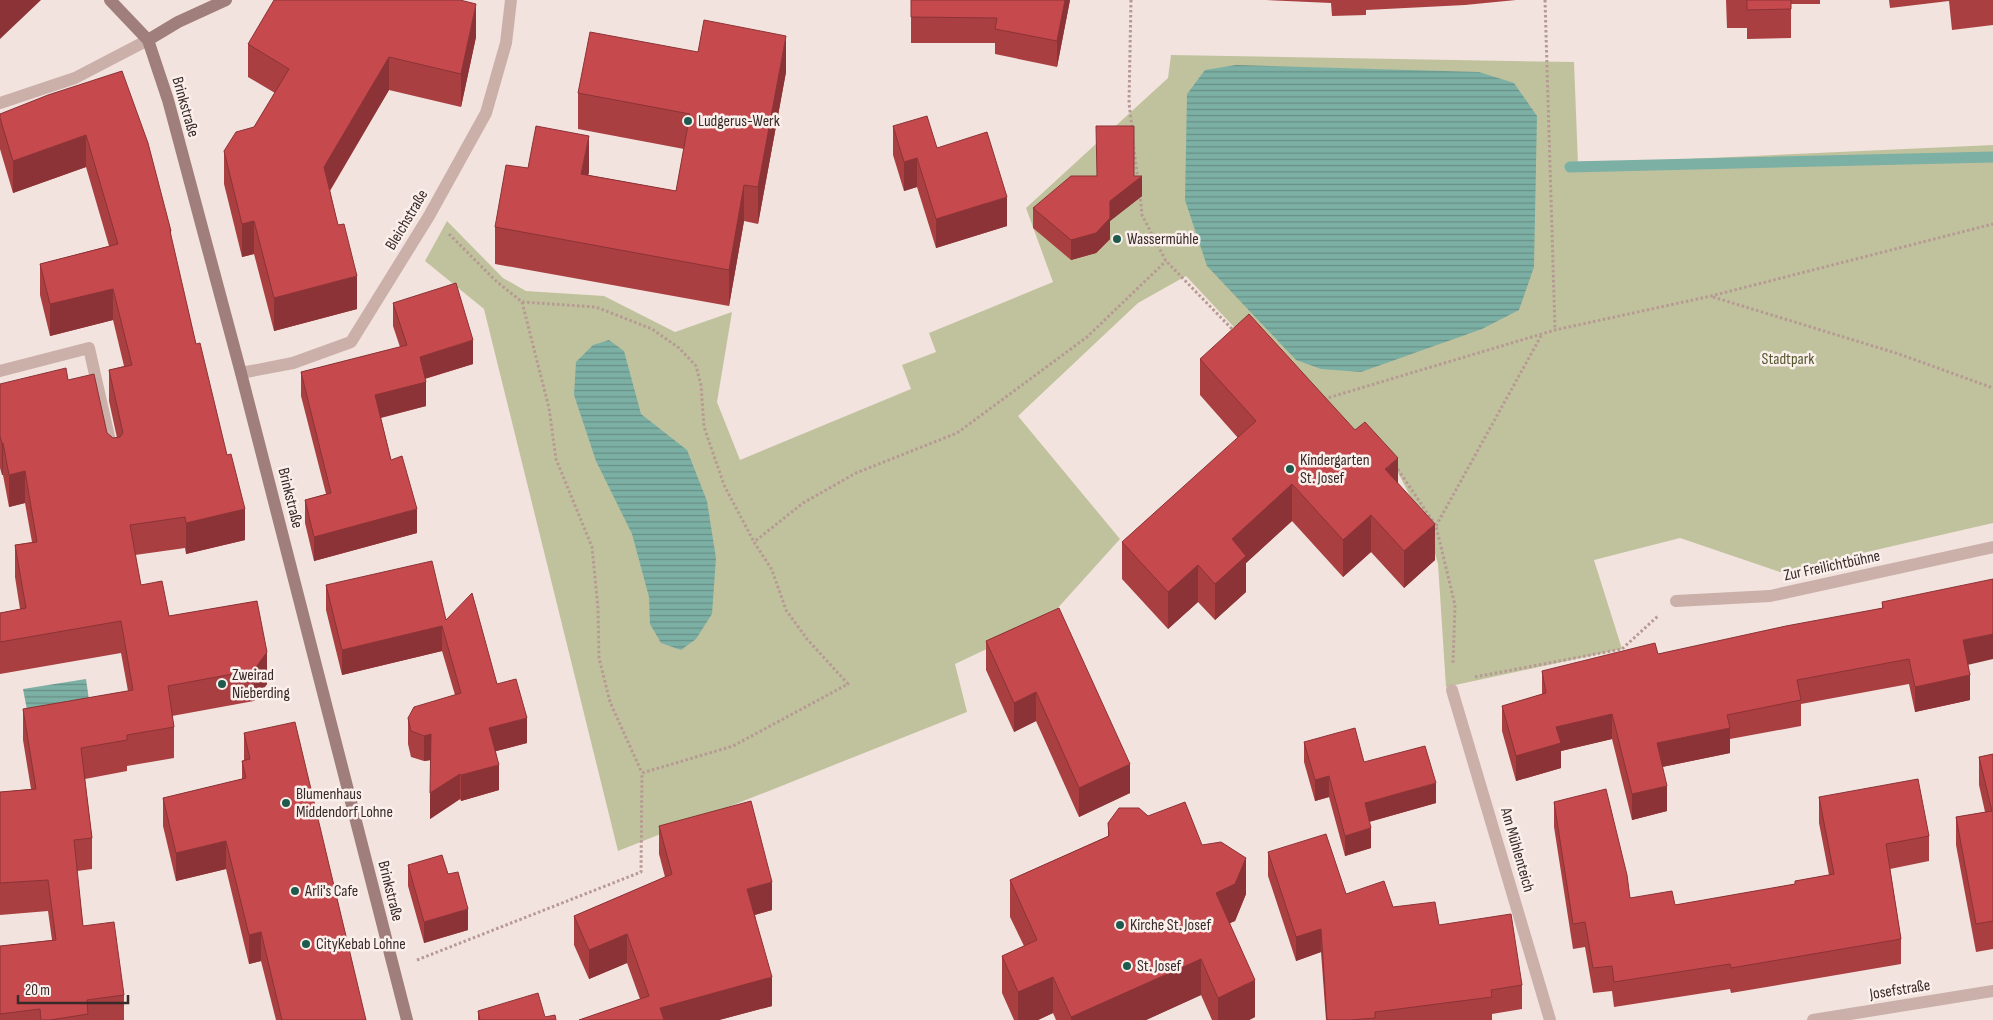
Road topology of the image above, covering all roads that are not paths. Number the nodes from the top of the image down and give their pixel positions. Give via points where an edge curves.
1 (110, 0) edge
2 (226, 0) edge
3 (511, 0) edge
4 (148, 40) junction
5 (0, 103) edge
6 (0, 370) edge
7 (241, 373) junction
8 (115, 462) edge
9 (1993, 547) edge
10 (1676, 600) road end
11 (1452, 685) road end
12 (1993, 992) edge
13 (1889, 1015) edge
14 (407, 1020) edge
15 (1550, 1020) edge
16 (1812, 1020) edge

1 - 4 street, Brinkstraße
2 - 4 street
3 - 7 street, Bleichstraße via 506,43 486,113 429,216 351,342 293,363
4 - 5 street via 75,78
4 - 7 street, Brinkstraße via 168,100
6 - 8 street via 89,348
7 - 14 street, Brinkstraße
9 - 10 street, Zur Freilichtbühne via 1770,596
11 - 15 street, Am Mühlenteich
12 - 13 street, Josefstraße
13 - 16 street, Josefstraße

